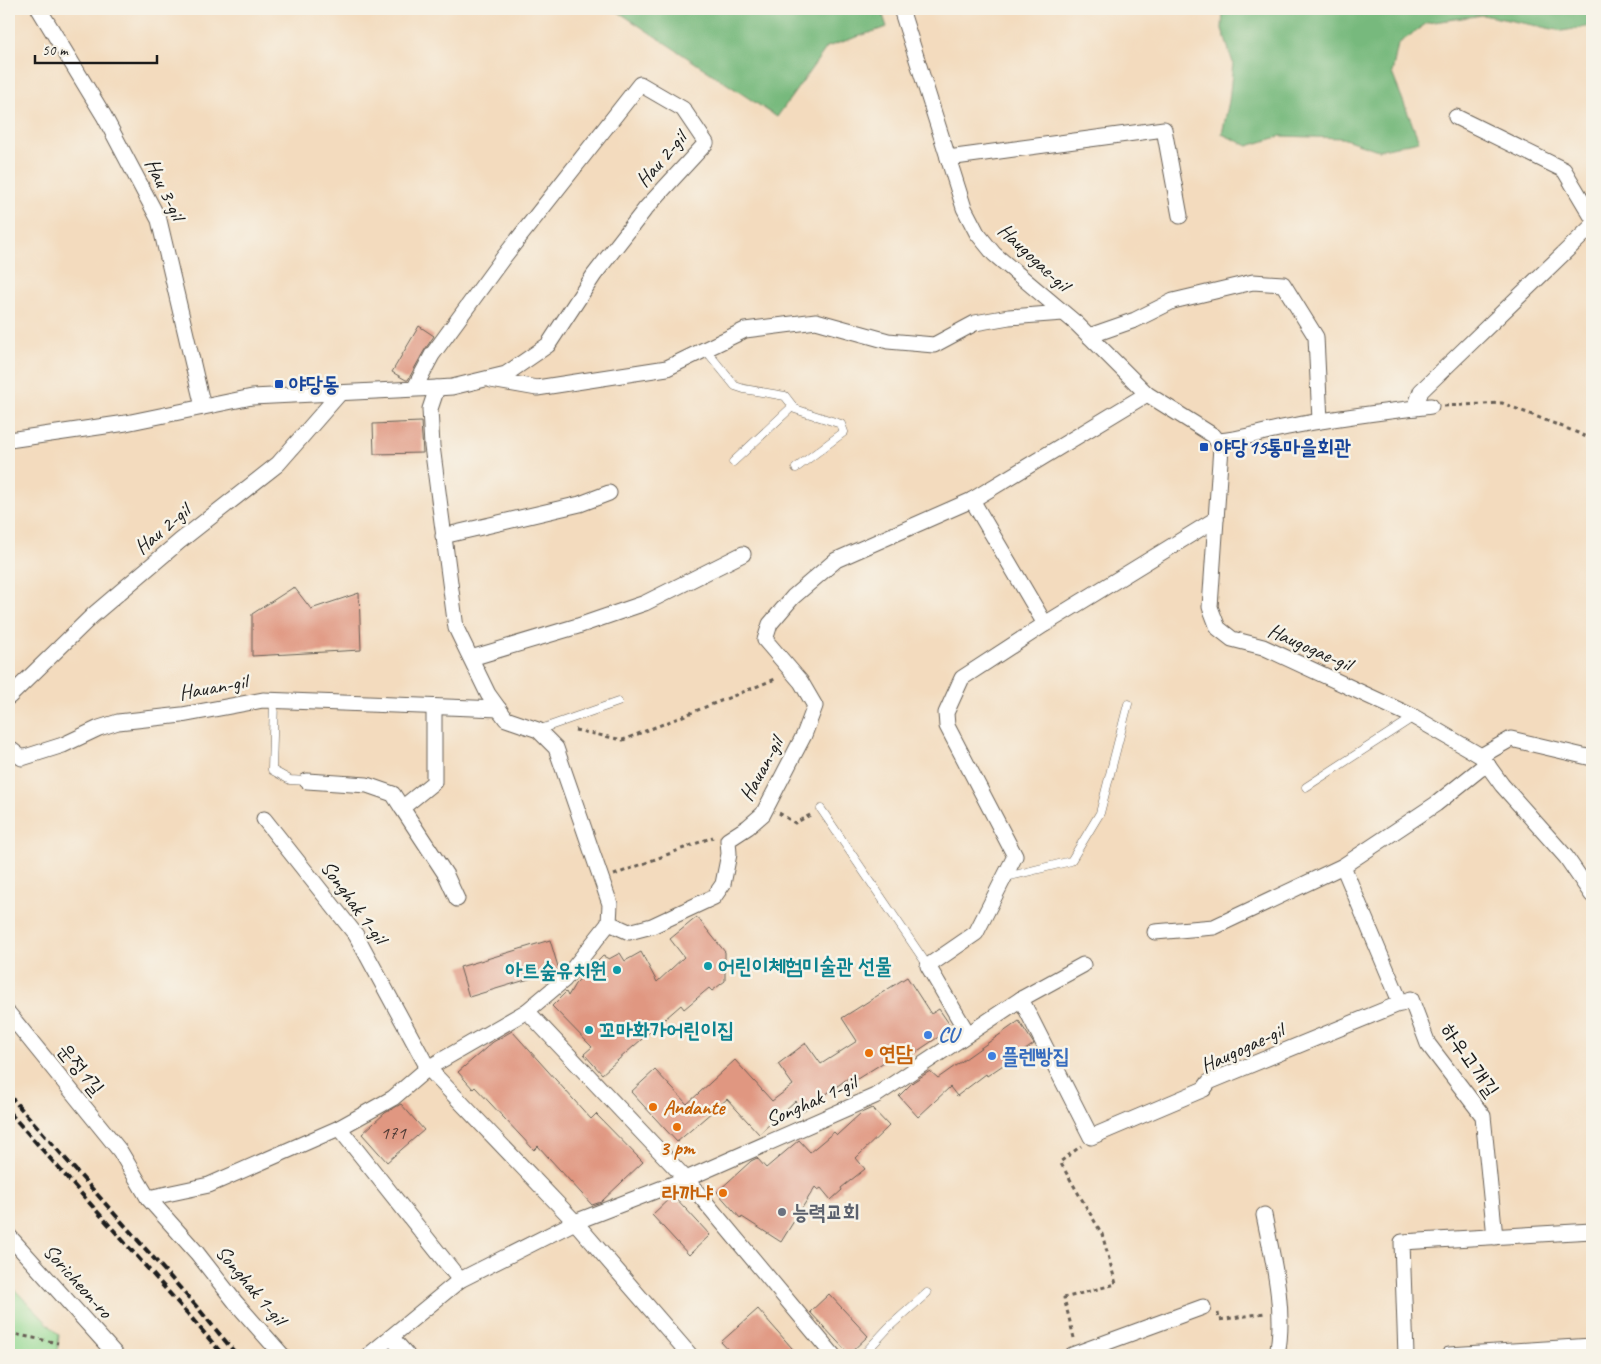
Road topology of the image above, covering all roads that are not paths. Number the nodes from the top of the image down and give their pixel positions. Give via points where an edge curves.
1 (39, 9) edge
2 (901, 9) edge
3 (1456, 117) dead end
4 (948, 158) junction
5 (1180, 216) dead end
6 (1592, 217) edge
7 (1592, 226) edge
8 (1063, 313) junction
9 (1089, 336) junction
10 (705, 349) junction
11 (485, 379) junction
12 (437, 388) junction
13 (414, 389) junction
14 (340, 393) junction
15 (1147, 394) junction
16 (793, 406) junction
17 (1431, 406) road end
18 (202, 407) junction
19 (1415, 408) junction
20 (1320, 421) junction
21 (9, 440) edge
22 (1217, 441) junction
23 (733, 462) dead end
24 (796, 468) dead end
25 (609, 493) dead end
26 (972, 500) junction
27 (1216, 520) junction
28 (443, 536) junction
29 (743, 554) dead end
30 (1045, 624) junction
31 (471, 658) junction
32 (9, 697) edge
33 (274, 701) junction
34 (618, 702) dead end
35 (1128, 704) dead end
36 (434, 707) junction
37 (499, 709) junction
38 (1414, 717) junction
39 (544, 727) junction
40 (9, 748) edge
41 (1592, 758) edge
42 (1484, 761) junction
43 (307, 781) joint
44 (1306, 787) dead end
45 (402, 808) junction
46 (821, 809) road end
47 (264, 819) dead end
48 (1343, 866) junction
49 (1004, 878) junction
50 (1592, 895) edge
51 (457, 899) dead end
52 (609, 923) junction
53 (1155, 932) dead end
54 (1083, 965) dead end
55 (928, 966) junction
56 (1021, 999) junction
57 (1401, 1004) junction
58 (527, 1011) junction
59 (9, 1014) edge
60 (968, 1034) junction
61 (428, 1068) junction
62 (339, 1128) junction
63 (120, 1151) joint
64 (686, 1179) junction
65 (148, 1198) junction
66 (1264, 1215) dead end
67 (575, 1222) junction
68 (1592, 1231) edge
69 (9, 1236) edge
70 (1495, 1237) junction
71 (460, 1280) junction
72 (927, 1293) dead end
73 (1210, 1306) road end
74 (392, 1336) junction
75 (1592, 1346) edge
76 (1075, 1354) edge
77 (116, 1355) edge
78 (282, 1355) edge
79 (369, 1355) edge
80 (407, 1355) edge
81 (690, 1355) edge
82 (833, 1355) edge
83 (863, 1355) edge
84 (1277, 1355) edge
85 (1406, 1355) edge
86 (1448, 1355) edge

1 - 18 street, Hau 3-gil via 104,116 160,220
2 - 4 street, Haugogae-gil
3 - 6 street via 1564,170
4 - 5 street via 1164,129
4 - 8 street, Haugogae-gil via 964,208 977,233 994,254
7 - 19 street via 1421,391
8 - 9 street, Haugogae-gil
8 - 10 street via 975,323 934,345 888,341 816,321 745,330
9 - 15 street, Haugogae-gil
9 - 20 street via 1135,320 1172,301 1253,282 1283,284 1316,337
10 - 11 street via 667,368 537,388
10 - 16 lane via 735,386 785,396
11 - 12 street, Hau 2-gil
11 - 13 street, Hau 2-gil via 506,374 548,345 594,275 646,208 706,143 683,109 640,84 503,258 432,355
12 - 13 street, Hau 2-gil
12 - 28 street via 430,408
13 - 14 street, Hau 2-gil
14 - 18 street, Hau 2-gil via 252,397
14 - 32 street, Hau 2-gil via 278,464 93,615
15 - 22 street, Haugogae-gil
15 - 26 street
16 - 23 lane
16 - 24 lane via 841,424 844,432
17 - 19 street
18 - 21 street, Hau 2-gil via 126,423
19 - 20 street
20 - 22 street via 1231,441
22 - 27 street, Haugogae-gil via 1221,447
25 - 28 street via 580,504
26 - 30 street
26 - 52 street, Hauan-gil via 836,560 794,597 770,624 765,640 801,682 815,706 804,735 763,814 728,840 729,854 723,884 714,897 652,926 629,932
27 - 30 street
27 - 38 street, Haugogae-gil via 1210,607 1218,628 1232,639 1263,647
28 - 31 street via 456,628
29 - 31 street via 646,603
30 - 49 street via 962,678 946,713 947,726 1015,856
31 - 37 street
33 - 36 street, Hauan-gil
33 - 40 street, Hauan-gil via 262,700 182,715 118,722 22,758
33 - 43 lane via 272,770 290,780
34 - 39 lane
35 - 49 lane via 1100,814 1071,860
36 - 37 street, Hauan-gil
36 - 45 street via 434,782
37 - 39 street via 506,719
38 - 42 street, Haugogae-gil
38 - 44 lane
39 - 52 street via 556,748 610,904
41 - 42 street via 1510,739
42 - 48 street via 1480,769 1436,804
42 - 50 street, Haugogae-gil via 1566,857
43 - 45 street via 367,785 393,794
45 - 51 street via 446,875
46 - 55 lane
47 - 61 street, Songhak 1-gil via 356,934
48 - 53 street via 1214,928
48 - 57 street
49 - 55 street via 976,933
52 - 58 street via 564,980
54 - 56 street, Songhak 1-gil
55 - 60 street
56 - 57 street, Haugogae-gil via 1091,1138 1204,1089 1209,1082
56 - 60 street, Songhak 1-gil
57 - 70 street, 하우고개길 via 1412,999 1428,1044 1483,1116
58 - 61 street
58 - 64 street
59 - 63 street, 운정1길
60 - 64 street, Songhak 1-gil via 875,1096
61 - 62 street via 393,1098
61 - 67 street, Songhak 1-gil
62 - 65 street via 209,1185
62 - 71 street
63 - 65 street, Songhak 1-gil
64 - 67 street, Songhak 1-gil
64 - 82 street
65 - 78 street, Songhak 1-gil
66 - 84 street via 1278,1283 1280,1340
67 - 71 street, Songhak 1-gil
67 - 81 street, Songhak 1-gil
68 - 70 street
69 - 77 street, Soricheon-ro
70 - 85 street via 1402,1242
71 - 74 street, Songhak 1-gil
72 - 83 lane
73 - 76 street
74 - 79 street, Songhak 1-gil
74 - 80 street
75 - 86 street

